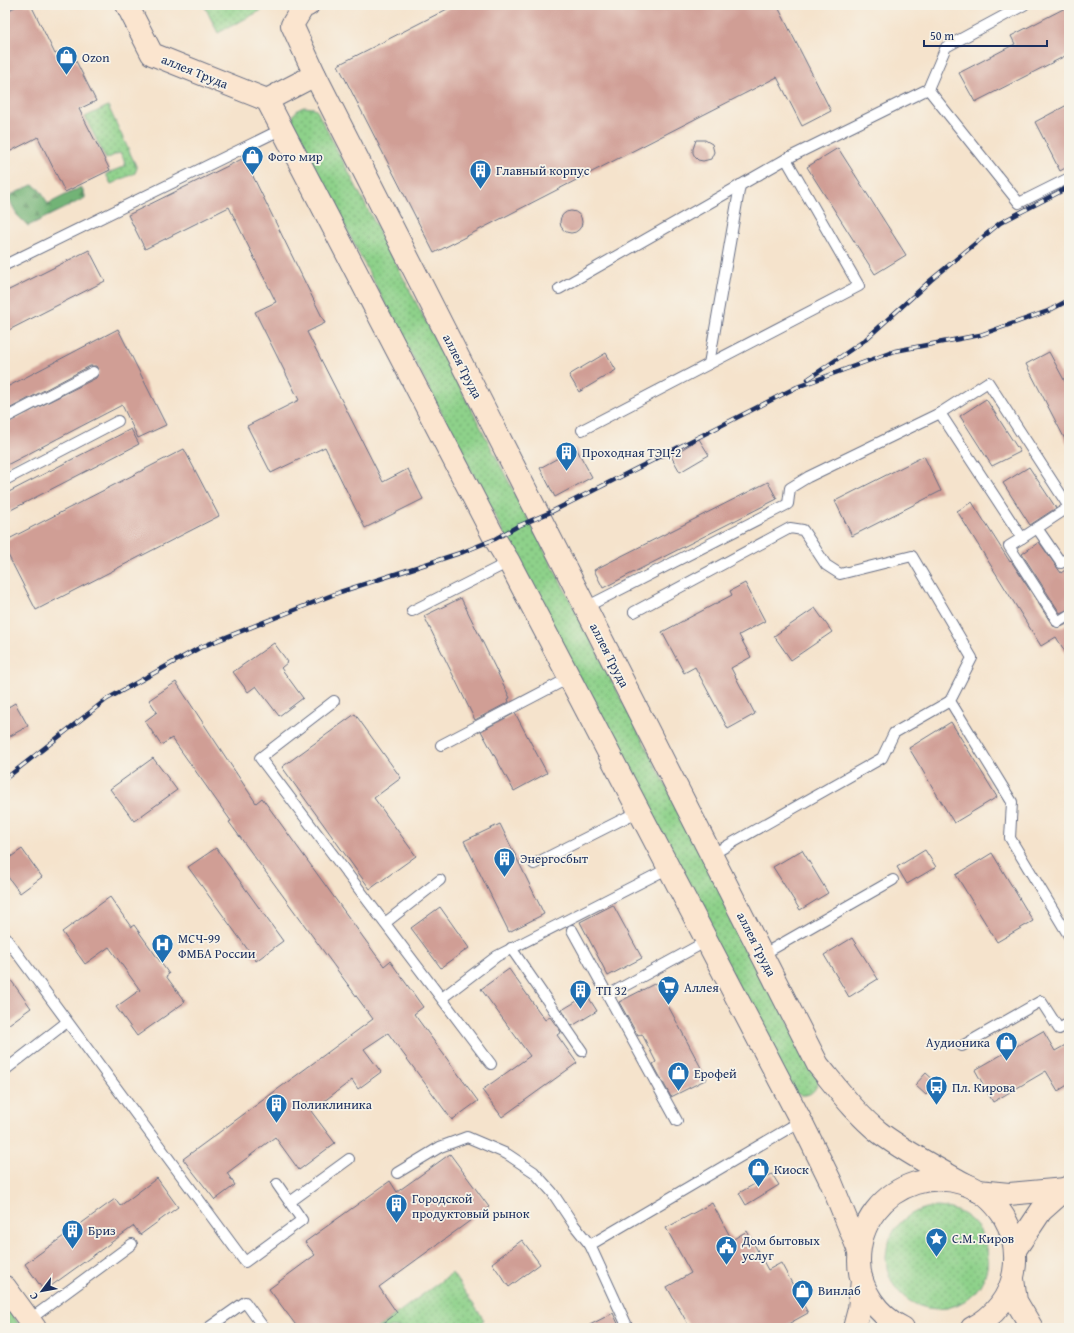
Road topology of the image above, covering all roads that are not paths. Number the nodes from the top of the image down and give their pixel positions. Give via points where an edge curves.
1 (127, 5) edge
2 (308, 5) edge
3 (1024, 5) edge
4 (315, 75) junction
5 (928, 89) junction
6 (267, 100) junction
7 (282, 129) junction
8 (786, 159) junction
9 (1069, 178) edge
10 (740, 185) junction
11 (5, 265) edge
12 (559, 289) dead end
13 (709, 364) junction
14 (93, 372) dead end
15 (940, 413) junction
16 (5, 418) edge
17 (118, 421) dead end
18 (582, 430) dead end
19 (5, 480) edge
20 (1069, 507) edge
21 (1037, 528) junction
22 (1022, 538) junction
23 (1069, 557) edge
24 (509, 562) junction
25 (586, 606) junction
26 (412, 611) dead end
27 (634, 612) dead end
28 (1069, 615) edge
29 (569, 678) junction
30 (334, 701) dead end
31 (950, 701) junction
32 (441, 745) dead end
33 (639, 811) junction
34 (712, 855) junction
35 (534, 864) dead end
36 (669, 868) junction
37 (440, 880) dead end
38 (893, 880) dead end
39 (385, 923) junction
40 (572, 930) dead end
41 (1069, 936) edge
42 (5, 937) edge
43 (707, 941) junction
44 (511, 948) junction
45 (762, 955) junction
46 (608, 995) junction
47 (442, 998) junction
48 (68, 1022) junction
49 (1069, 1023) edge
50 (962, 1046) dead end
51 (582, 1051) dead end
52 (492, 1064) dead end
53 (5, 1070) edge
54 (801, 1121) junction
55 (677, 1122) dead end
56 (349, 1159) dead end
57 (397, 1172) dead end
58 (277, 1184) dead end
59 (971, 1187) junction
60 (1067, 1188) edge
61 (290, 1202) junction
62 (132, 1244) dead end
63 (590, 1245) junction
64 (1015, 1250) junction
65 (859, 1251) junction
66 (1013, 1279) junction
67 (862, 1280) junction
68 (5, 1287) edge
69 (32, 1324) edge
70 (208, 1328) edge
71 (264, 1328) edge
72 (628, 1328) edge
73 (854, 1328) edge
74 (903, 1328) edge
75 (972, 1328) edge
76 (1032, 1328) edge

1 - 6 street, аллея Труда via 152,54
2 - 4 street, аллея Труда via 303,7 292,24
3 - 5 lane via 946,47
4 - 6 street
4 - 25 street, аллея Труда
5 - 8 lane
5 - 9 lane via 1018,203
6 - 7 street
7 - 11 lane
7 - 24 street
8 - 10 lane
8 - 13 lane via 859,286
10 - 12 lane
10 - 13 lane
13 - 18 lane
14 - 16 lane
15 - 20 lane via 988,382
15 - 22 lane
15 - 25 lane via 808,477 790,488 788,504
17 - 19 lane
20 - 21 lane
21 - 22 lane
21 - 23 lane via 1061,562
22 - 28 lane via 1010,546 1058,622
24 - 26 lane
24 - 29 street
25 - 34 street, аллея Труда
27 - 31 lane via 790,528 803,530 826,565 840,574 912,556 972,658
29 - 32 lane
29 - 33 street
30 - 39 lane via 260,758
31 - 34 lane via 894,734 882,758
31 - 41 lane via 1012,802 1010,838
33 - 35 lane
33 - 36 street
34 - 45 street, аллея Труда
36 - 43 street
36 - 44 lane
37 - 39 lane
38 - 45 lane
39 - 47 lane
40 - 46 lane
42 - 48 lane
43 - 46 lane
43 - 54 street
44 - 47 lane
44 - 51 lane
45 - 59 street, аллея Труда via 818,1064 848,1102 880,1132 913,1156
46 - 55 lane
47 - 52 lane
48 - 53 lane
48 - 61 lane via 245,1262 302,1220
49 - 50 lane via 1059,1029 1041,1001
54 - 63 lane
54 - 65 street via 831,1182
56 - 61 lane
57 - 63 lane via 440,1147 467,1137 507,1154 534,1172 552,1192
58 - 61 lane
59 - 60 street via 1009,1194
59 - 64 street via 990,1199 1003,1216
59 - 65 street via 951,1180 929,1180 895,1191 874,1211 861,1237
60 - 64 street via 1041,1210
62 - 69 lane
63 - 72 lane
64 - 66 street
65 - 67 street
66 - 75 street via 1008,1292 991,1315
66 - 76 street via 1016,1301
67 - 73 street
67 - 74 street via 875,1306
68 - 69 street
70 - 71 lane via 245,1302

